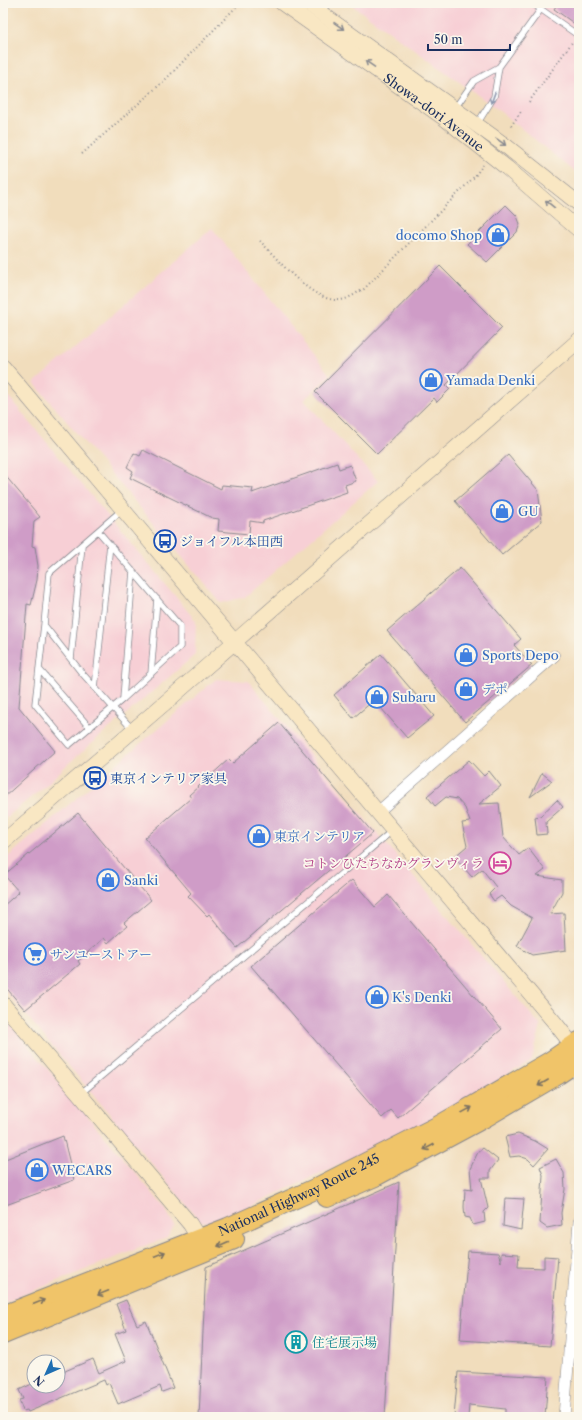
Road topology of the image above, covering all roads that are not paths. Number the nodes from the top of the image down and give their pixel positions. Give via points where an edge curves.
1 (282, 3) edge
2 (307, 3) edge
3 (532, 3) edge
4 (325, 8) edge
5 (541, 9) junction
6 (579, 36) edge
7 (499, 67) junction
8 (455, 108) junction
9 (476, 124) junction
10 (579, 204) edge
11 (579, 230) edge
12 (579, 340) edge
13 (3, 367) edge
14 (123, 509) junction
15 (98, 531) junction
16 (110, 544) junction
17 (82, 545) junction
18 (133, 571) junction
19 (157, 599) junction
20 (44, 625) junction
21 (235, 642) junction
22 (554, 656) dead end
23 (71, 659) junction
24 (39, 669) junction
25 (151, 674) junction
26 (95, 688) junction
27 (123, 700) junction
28 (113, 709) junction
29 (90, 728) junction
30 (133, 730) junction
31 (378, 812) junction
32 (393, 830) junction
33 (3, 842) edge
34 (3, 1004) edge
35 (577, 1058) edge
36 (80, 1094) junction
37 (579, 1222) edge
38 (199, 1239) junction
39 (3, 1316) edge
40 (3, 1334) edge
41 (564, 1417) edge

11 -> 1 street, Showa-dori Avenue via 444,118
2 - 4 street, Showa-dori Avenue
3 - 5 lane
4 -> 8 street, Showa-dori Avenue
5 - 6 lane
5 - 7 lane
7 - 8 lane via 474,81
7 -> 9 lane via 494,97
8 - 9 street, Showa-dori Avenue
9 -> 10 street, Showa-dori Avenue
12 - 21 street
13 - 14 street
14 - 15 lane
14 - 21 street
15 - 16 lane
15 - 17 lane
16 - 18 lane
16 - 26 lane
17 - 20 lane via 49,573
17 - 23 lane
18 - 19 lane
18 - 27 lane
19 - 25 lane
19 - 25 lane via 180,626 180,647
20 - 23 lane
20 - 24 lane
21 - 30 street
21 - 31 street
22 - 31 street
23 - 26 lane
24 - 29 lane
24 - 29 lane via 35,704 69,745
25 - 27 lane
26 - 28 lane
27 - 28 lane
28 - 29 lane
28 - 30 lane
30 - 33 street
31 - 32 street
32 - 35 street via 556,1024
32 - 36 lane
34 - 36 street
38 -> 35 highway, National Highway Route 245 via 315,1189 369,1162 550,1062
35 -> 40 highway, National Highway Route 245 via 558,1074 484,1118 375,1176 207,1251
36 - 38 street via 190,1224
37 - 41 street
39 -> 38 highway, National Highway Route 245

